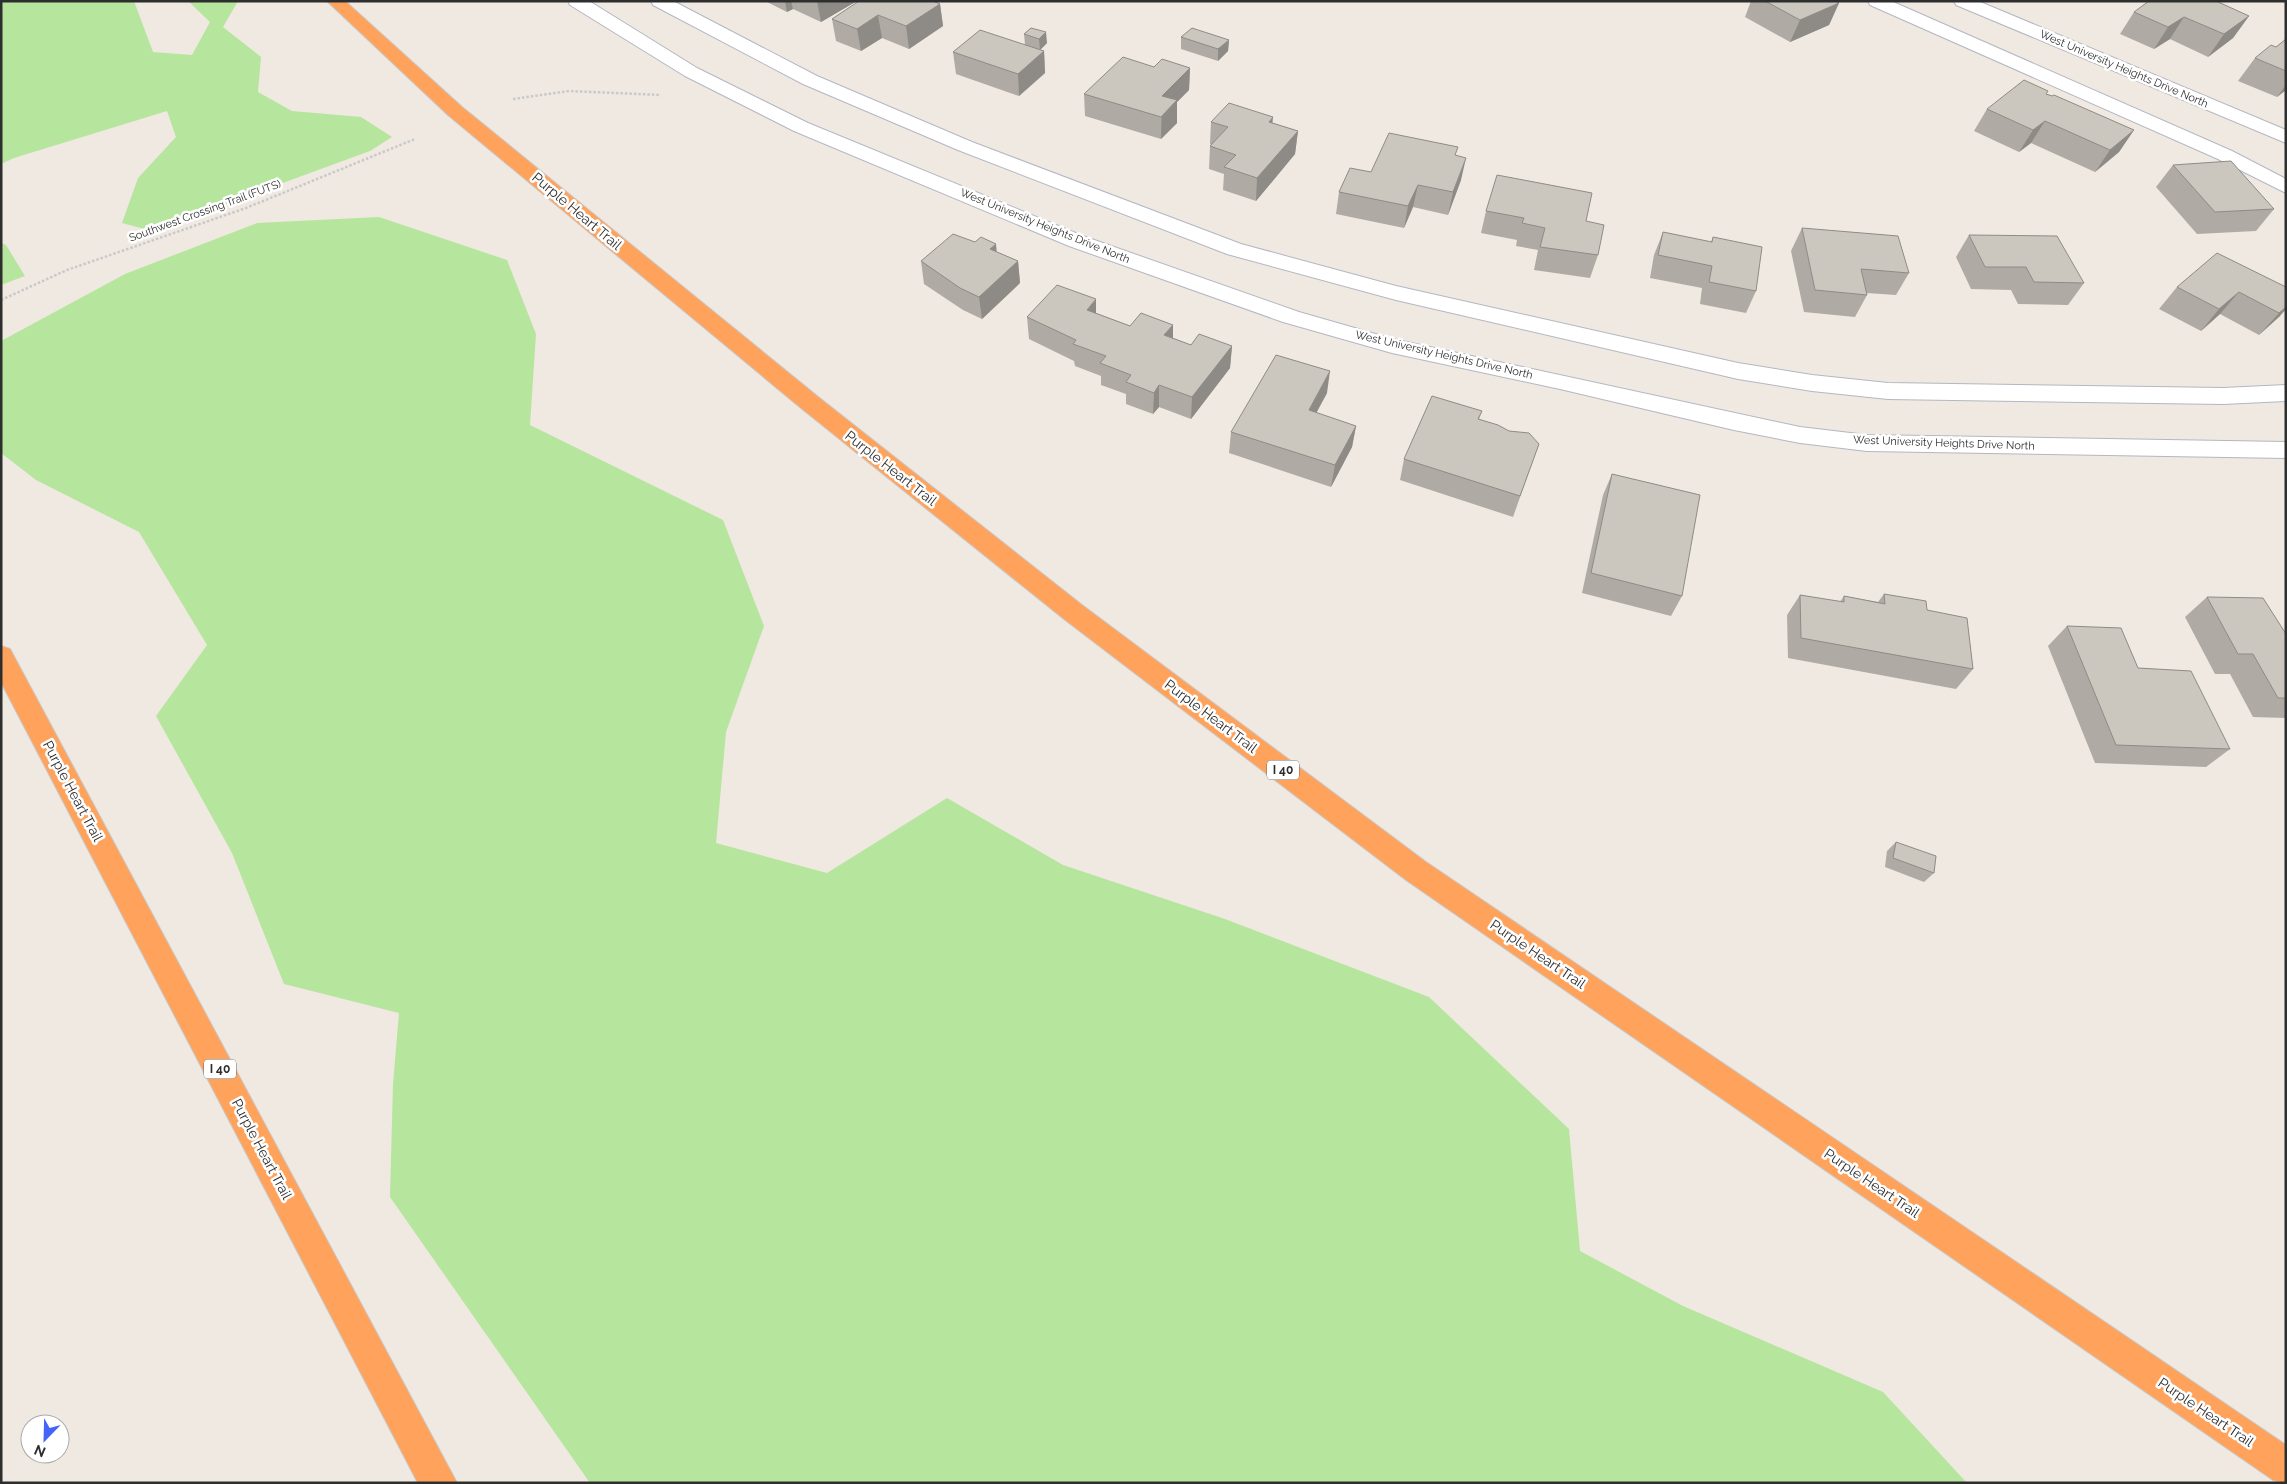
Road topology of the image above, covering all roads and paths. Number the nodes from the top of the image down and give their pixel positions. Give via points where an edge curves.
1 (334, 1) edge
2 (576, 1) edge
3 (659, 1) edge
4 (1876, 1) edge
5 (1962, 1) edge
6 (719, 86) junction
7 (513, 99) dead end
8 (2286, 137) edge
9 (415, 139) dead end
10 (2286, 187) edge
11 (1, 300) edge
12 (2286, 393) edge
13 (2286, 450) edge
14 (1, 656) edge
15 (2286, 1467) edge
16 (438, 1483) edge

1 - 15 highway, Purple Heart Trail / I 40 via 455,111 809,402 1073,612 1400,859
2 - 6 street, West University Heights Drive North
3 - 12 street via 810,80 965,146 1234,249 1396,293 1738,370 1869,389 2222,396
4 - 10 street via 2225,155
5 - 8 street, West University Heights Drive North
6 - 7 path via 694,97 574,89 540,92
6 - 13 street, West University Heights Drive North via 801,127 1076,241 1291,317 1392,346 1734,422 1800,435 1867,443
9 - 11 path, Southwest Crossing Trail (FUTS) via 246,208 67,270
14 - 16 highway, Purple Heart Trail / I 40

